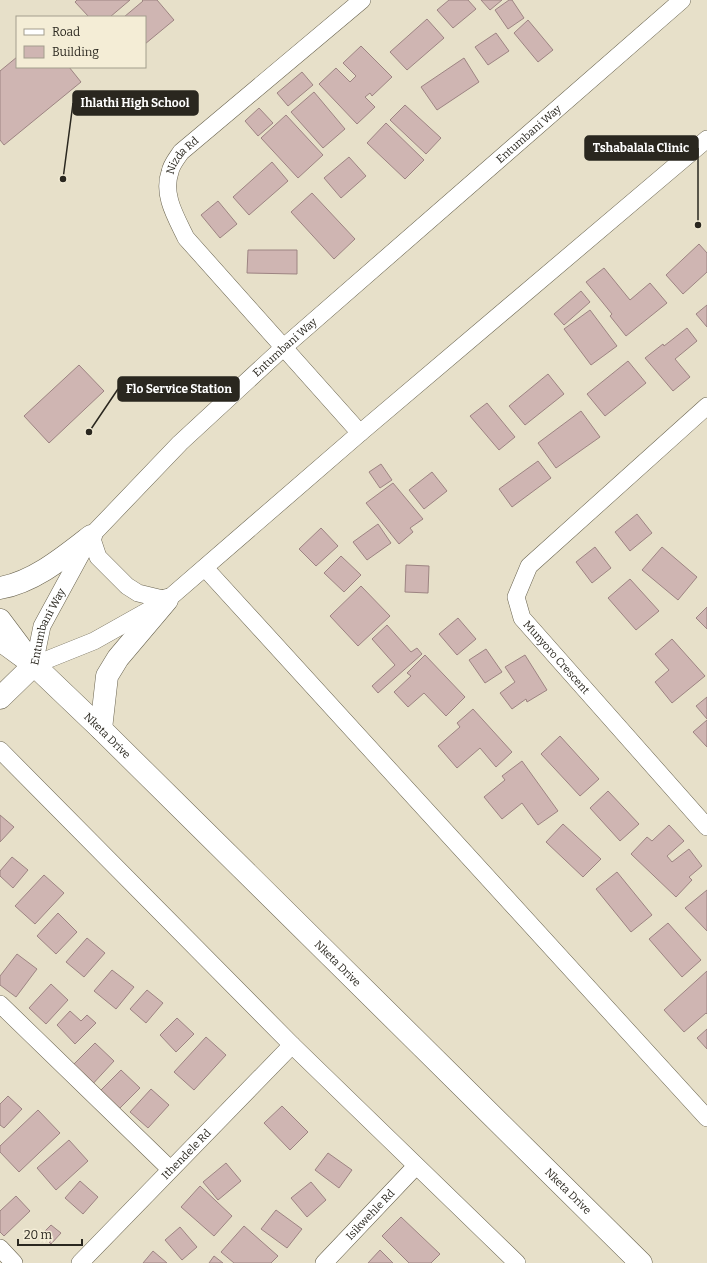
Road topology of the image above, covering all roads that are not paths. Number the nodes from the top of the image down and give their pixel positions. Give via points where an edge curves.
1 (362, 0) edge
2 (682, 0) edge
3 (707, 139) edge
4 (284, 347) junction
5 (707, 406) edge
6 (360, 433) junction
7 (90, 536) junction
8 (205, 568) junction
9 (0, 588) edge
10 (167, 600) junction
11 (0, 620) edge
12 (0, 640) edge
13 (34, 665) junction
14 (0, 698) edge
15 (101, 729) junction
16 (3, 758) edge
17 (707, 827) edge
18 (0, 1006) edge
19 (292, 1045) junction
20 (707, 1118) edge
21 (416, 1166) junction
22 (170, 1169) junction
23 (0, 1248) edge
24 (14, 1263) edge
25 (80, 1263) edge
26 (324, 1263) edge
27 (517, 1263) edge
28 (641, 1263) edge

1 - 4 street, Nizda Rd via 181,152 170,170 166,191 186,238
2 - 4 street, Entumbani Way
3 - 6 street, Entumbani Way
4 - 6 street, Nizda Rd
4 - 7 street, Entumbani Way via 180,443
5 - 17 street, Munyoro Crescent via 529,566 516,597 522,618
6 - 8 street, Entumbani Way
7 - 9 street via 29,578
7 - 10 street via 98,557 127,586 138,594
7 - 13 street, Entumbani Way via 42,626
8 - 10 street, Entumbani Way
8 - 20 street
10 - 13 street, Entumbani Way via 94,641
10 - 15 street via 106,676
11 - 13 street, Nketa Drive
12 - 13 street, Nketa Drive
13 - 14 street
13 - 15 street, Nketa Drive
15 - 28 street, Nketa Drive
16 - 19 street
18 - 22 street
19 - 21 street
19 - 22 street, Ithendele Rd
21 - 26 street, Isikwehle Rd
21 - 27 street
22 - 25 street, Ithendele Rd
23 - 24 street

